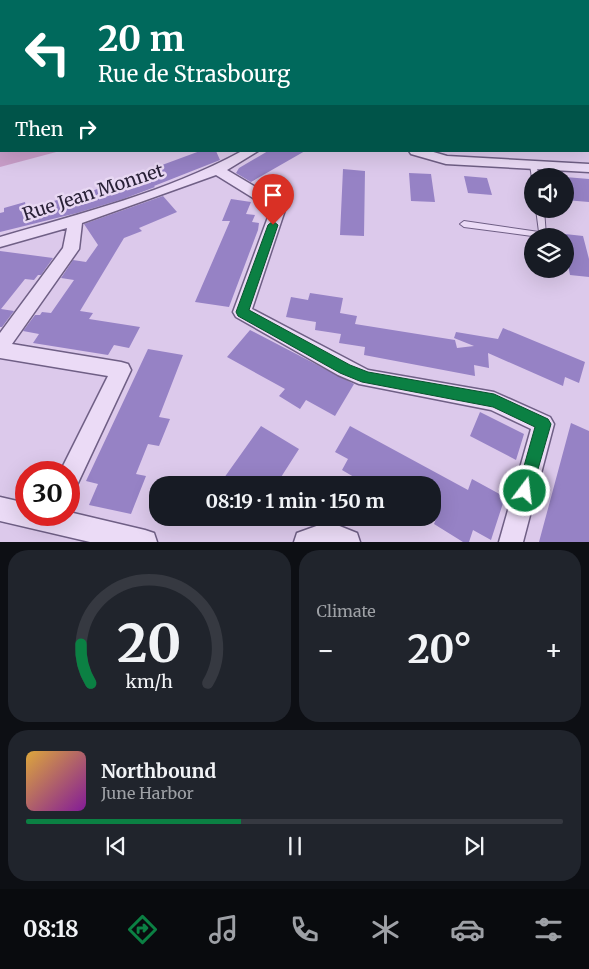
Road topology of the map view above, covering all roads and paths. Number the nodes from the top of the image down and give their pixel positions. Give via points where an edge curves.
1 (250, 152) edge
2 (418, 152) edge
3 (589, 168) edge
4 (524, 169) edge
5 (574, 169) edge
6 (217, 170) junction
7 (541, 218) edge
8 (75, 221) junction
9 (464, 224) dead end
10 (0, 242) edge
11 (0, 349) edge
12 (77, 461) edge
13 (0, 509) edge
14 (15, 512) edge
15 (79, 526) edge
16 (145, 542) edge
17 (306, 542) edge
18 (348, 542) edge
19 (511, 542) edge

1 - 6 street, Rue Jean Monnet
2 - 4 street via 446,160
3 - 5 street
6 - 8 street, Rue Jean Monnet
6 - 19 street via 279,207 242,312 361,376 494,401 543,424
7 - 9 lane via 543,236
8 - 10 street, Rue Jean Monnet
8 - 11 street via 71,249
11 - 12 street via 121,370
13 - 14 street
15 - 16 street
17 - 18 street via 323,534

